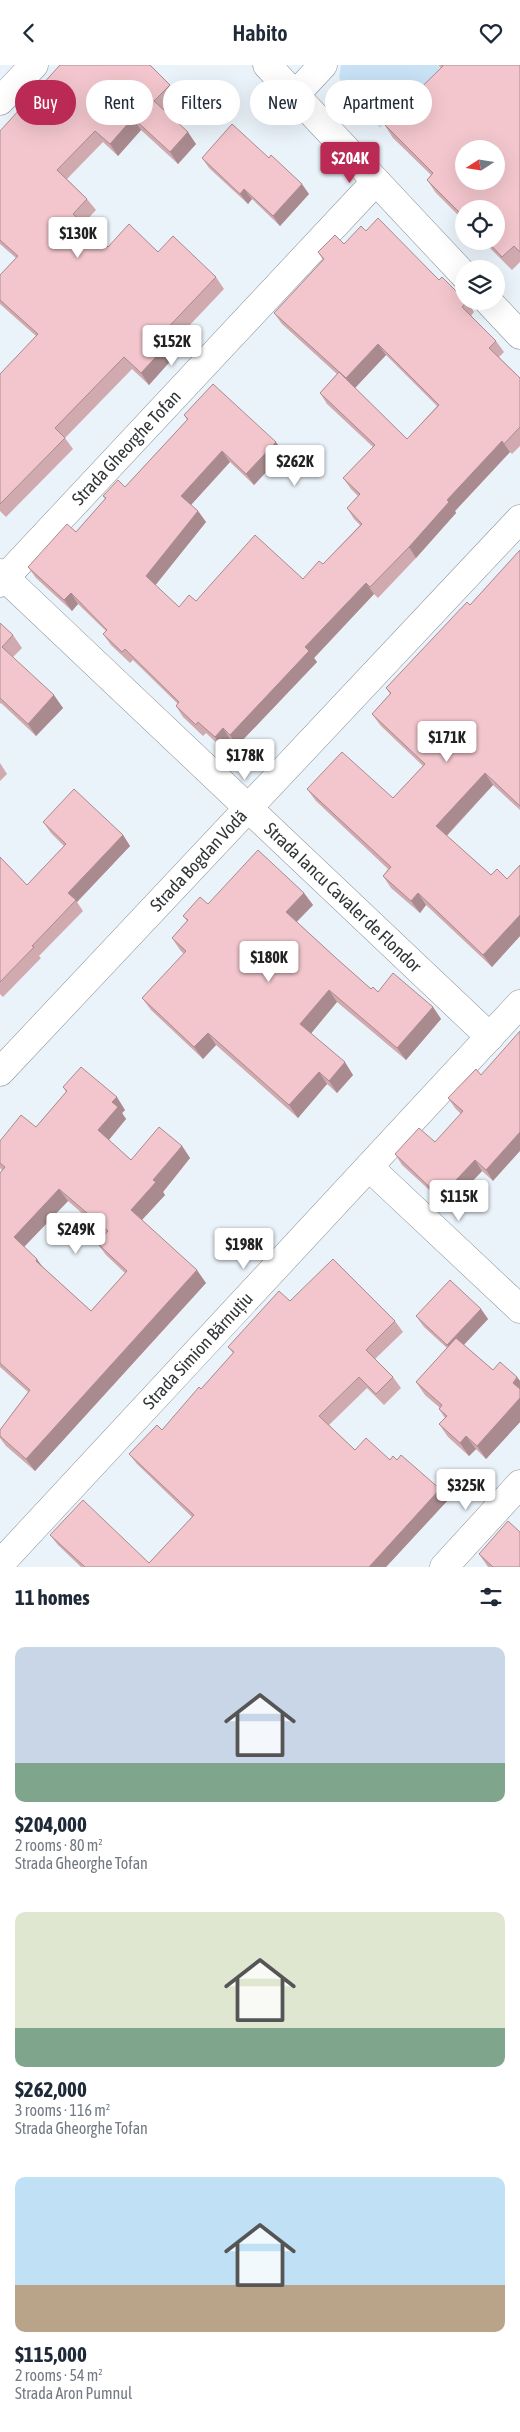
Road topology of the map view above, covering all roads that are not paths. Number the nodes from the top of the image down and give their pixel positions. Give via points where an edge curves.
1 (34, 65) edge
2 (267, 65) edge
3 (323, 65) edge
4 (281, 80) edge
5 (309, 80) edge
6 (0, 101) edge
7 (315, 116) edge
8 (376, 181) junction
9 (455, 265) edge
10 (496, 310) edge
11 (520, 335) edge
12 (520, 519) edge
13 (2, 578) edge
14 (248, 808) junction
15 (520, 1005) edge
16 (490, 1037) junction
17 (0, 1072) edge
18 (369, 1167) junction
19 (520, 1309) edge
20 (520, 1484) edge
21 (0, 1564) edge
22 (444, 1567) edge

1 - 6 street
2 - 4 street
3 - 5 street
7 - 8 street
8 - 9 street
8 - 13 street, Strada Gheorghe Tofan
10 - 11 street
12 - 14 street, Strada Bogdan Vodă
13 - 14 street, Strada Iancu Cavaler de Flondor
14 - 16 street, Strada Iancu Cavaler de Flondor
14 - 17 street, Strada Bogdan Vodă
15 - 16 street, Strada Simion Bărnuțiu
16 - 18 street, Strada Simion Bărnuțiu
18 - 19 street
18 - 21 street, Strada Simion Bărnuțiu
20 - 22 street

